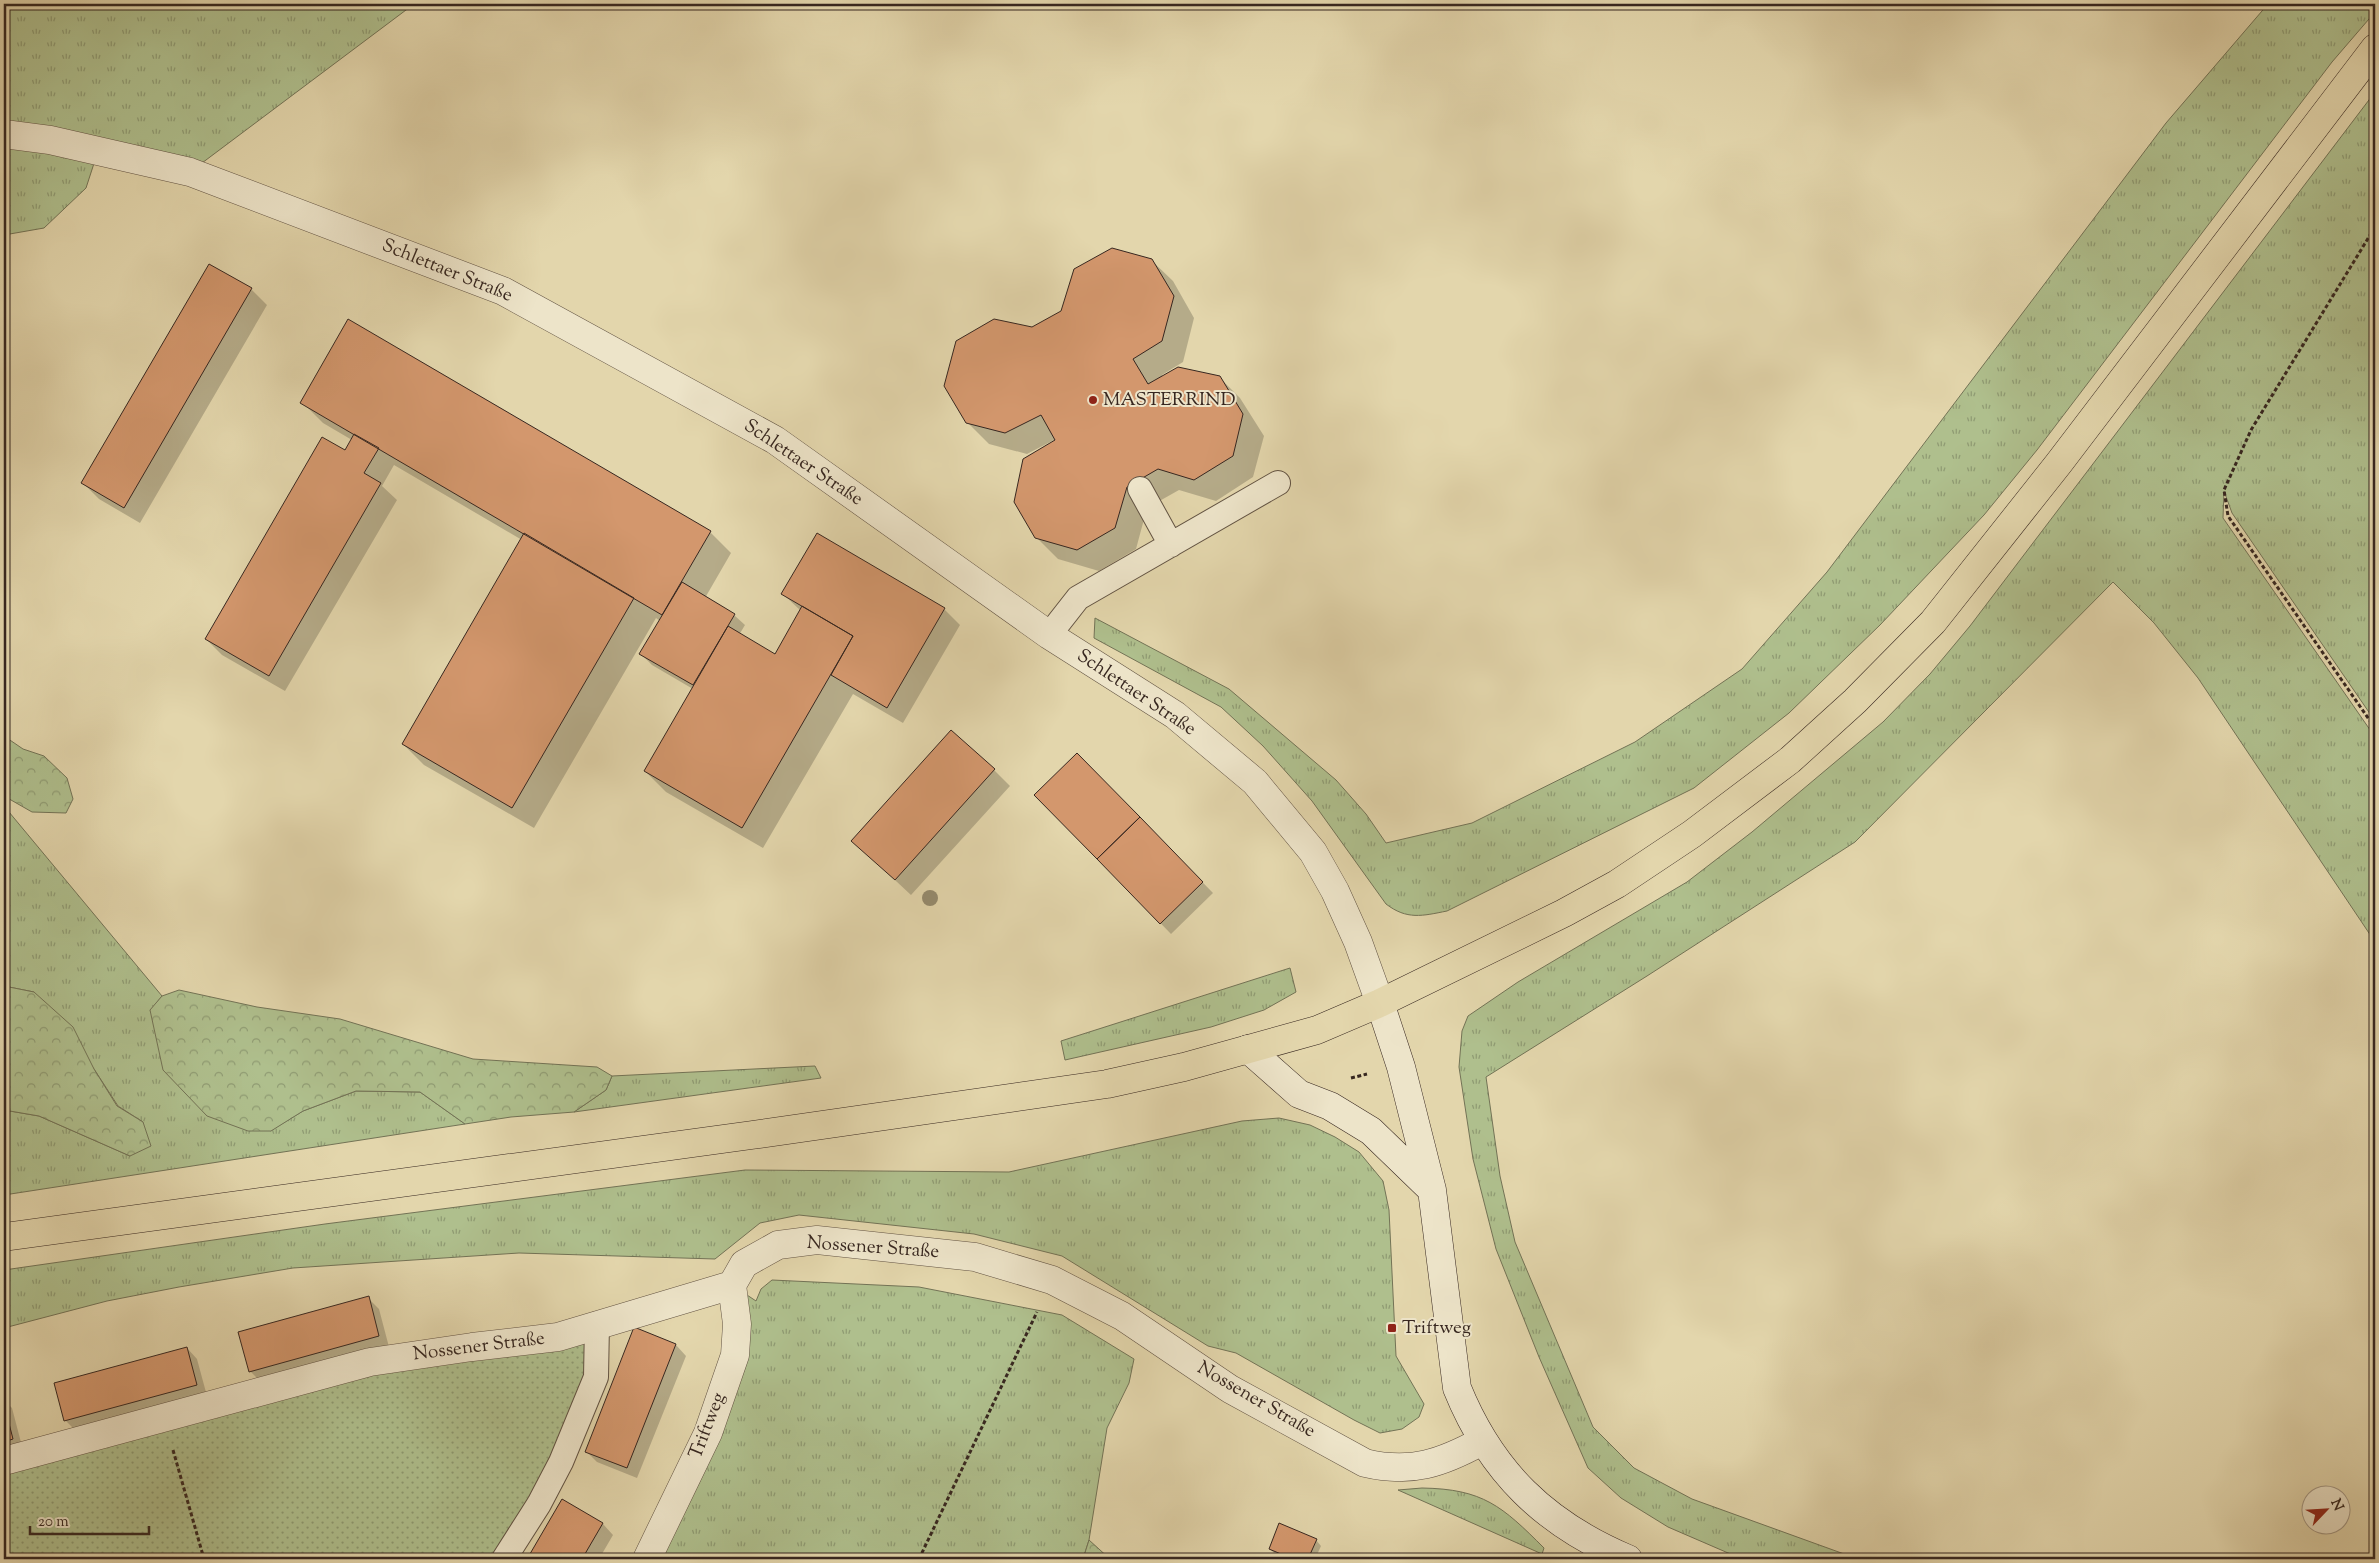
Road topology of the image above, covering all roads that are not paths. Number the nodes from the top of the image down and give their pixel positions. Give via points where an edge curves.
1 (2375, 48) edge
2 (4, 134) edge
3 (1278, 483) dead end
4 (1140, 489) dead end
5 (1171, 545) junction
6 (1049, 635) junction
7 (1380, 1003) junction
8 (1248, 1048) junction
9 (1432, 1190) junction
10 (4, 1237) edge
11 (732, 1285) junction
12 (597, 1324) junction
13 (1482, 1441) junction
14 (4, 1461) edge
15 (504, 1559) edge
16 (648, 1559) edge
17 (1628, 1559) edge

1 - 7 main road via 1998,542 1933,622 1854,701 1790,760 1692,834 1617,884
2 - 6 street, Schlettaer Straße via 50,140 190,172 503,291 774,440
3 - 5 lane
4 - 5 lane
5 - 6 lane via 1078,598
6 - 7 street, Schlettaer Straße via 1175,715 1255,782 1313,852 1358,942
7 - 8 main road via 1317,1030
7 - 9 street, Schlettaer Straße via 1401,1067
8 - 9 street via 1299,1094 1330,1106 1371,1131
8 - 10 main road via 1184,1067 1107,1084
9 - 13 street via 1457,1388
11 - 12 street, Nossener Straße
11 - 13 street, Nossener Straße via 744,1264 778,1245 816,1240 975,1257 1052,1280 1122,1316 1230,1389 1365,1463 1384,1468 1428,1465 1454,1457
11 - 16 street, Triftweg via 737,1324 735,1355 708,1433
12 - 14 street, Nossener Straße via 558,1338 370,1362
12 - 15 lane via 596,1377 539,1504
13 - 17 street via 1514,1482 1543,1510 1598,1546

